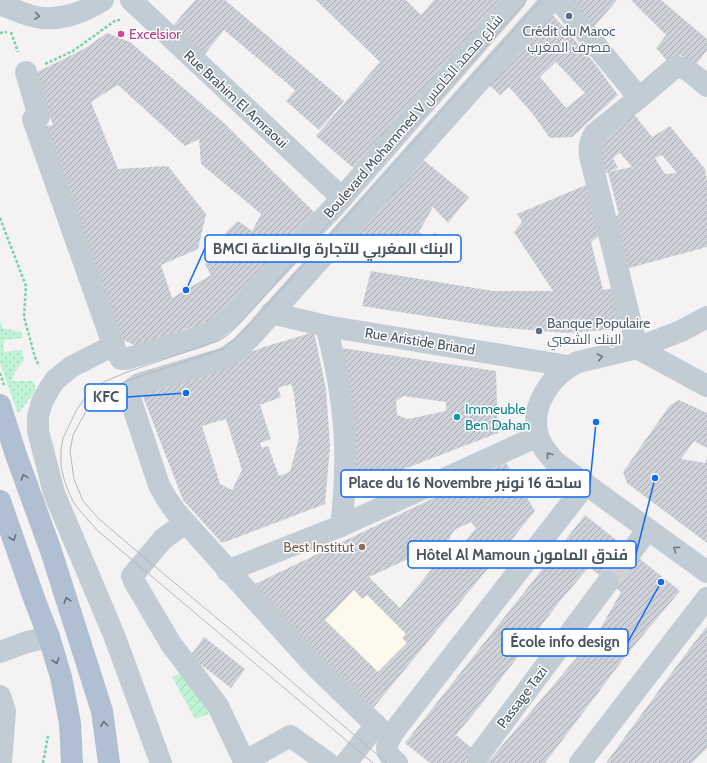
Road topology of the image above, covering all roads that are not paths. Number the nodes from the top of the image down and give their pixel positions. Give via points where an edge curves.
1 (103, 0) edge
2 (131, 0) edge
3 (515, 0) edge
4 (552, 0) edge
5 (559, 0) edge
6 (0, 4) edge
7 (26, 72) road end
8 (707, 86) edge
9 (639, 98) junction
10 (342, 198) junction
11 (272, 313) junction
12 (707, 317) edge
13 (326, 326) junction
14 (114, 345) junction
15 (637, 348) junction
16 (568, 366) junction
17 (707, 386) edge
18 (0, 405) edge
19 (538, 436) junction
20 (586, 484) junction
21 (1, 508) edge
22 (185, 523) junction
23 (341, 526) junction
24 (648, 529) junction
25 (631, 552) tunnel mouth
26 (235, 568) junction
27 (707, 572) edge
28 (608, 582) tunnel mouth
29 (707, 598) edge
30 (49, 637) junction
31 (0, 652) edge
32 (0, 696) edge
33 (387, 731) junction
34 (479, 755) dead end
35 (245, 762) edge
36 (1, 763) edge
37 (72, 763) edge
38 (109, 763) edge
39 (161, 763) edge
40 (328, 763) edge
41 (346, 763) edge
42 (397, 763) edge
43 (580, 763) edge

6 -> 1 street via 33,17 59,18 82,11
2 - 10 street, Rue Brahim El Amraoui
3 - 10 street, Boulevard Mohammed V شارع محمد الخامس
4 - 11 street, Boulevard Mohammed V شارع محمد الخامس
5 - 9 street
7 - 14 street, Boulevard Mohammed V شارع محمد الخامس via 40,117 33,119
8 - 9 street via 678,67
9 - 15 street via 595,133 589,147
10 - 14 street, Boulevard Mohammed V شارع محمد الخامس via 231,316 213,331 126,359 117,355
11 - 13 street, Rue Aristide Briand
11 - 22 street, Boulevard Mohammed V شارع محمد الخامس via 241,347 225,358 139,384 131,390 131,401 160,485 166,498
12 - 15 street via 681,331
13 - 16 street, Rue Aristide Briand
13 - 23 street via 341,391 345,425 345,492
14 - 39 street via 71,367 55,380 42,402 38,416 38,431 54,493 114,635
16 -> 15 street
15 - 17 street
16 - 19 street via 554,379 540,403 536,420
38 -> 18 main road via 102,711 51,551
20 -> 19 street via 555,462
19 - 23 street
20 - 24 street
20 - 33 street
21 -> 30 main road
22 - 26 street
22 - 35 street via 163,540 132,576 171,644 218,706
23 - 26 street
24 - 25 street
27 -> 24 street
26 - 33 street via 312,663
28 - 34 street, Passage Tazi
29 - 43 street
30 - 31 street
30 -> 37 main road via 61,677 70,723
32 - 36 street via 5,711
33 - 41 street
33 - 42 street via 387,749
35 - 40 street via 290,736

